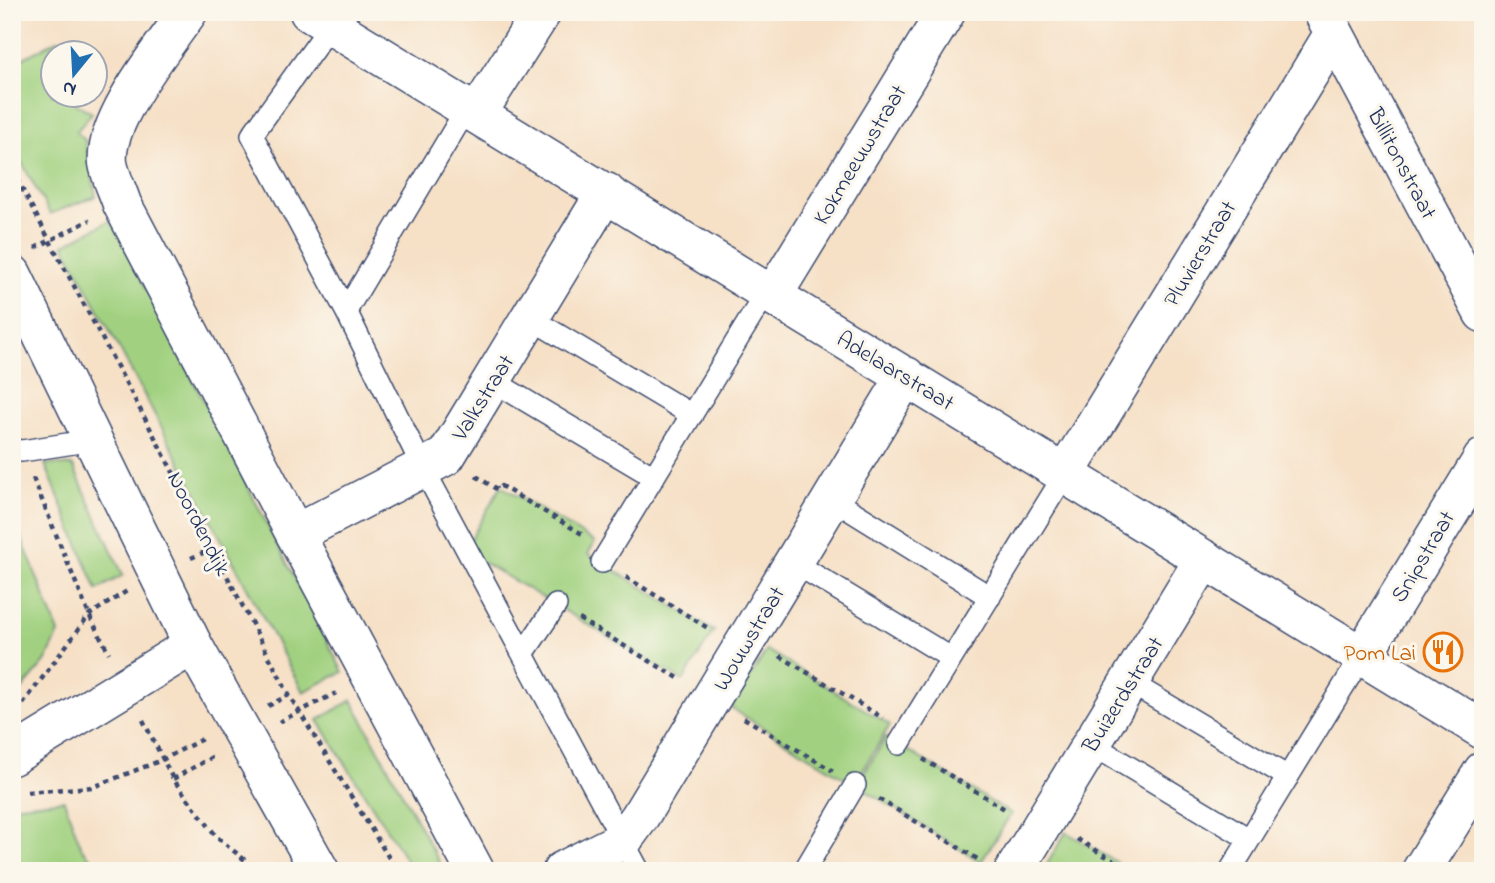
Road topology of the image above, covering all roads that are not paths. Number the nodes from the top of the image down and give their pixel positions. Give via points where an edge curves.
1 (188, 12) edge
2 (542, 12) edge
3 (946, 12) edge
4 (320, 19) edge
5 (1328, 23) edge
6 (472, 111) junction
7 (606, 192) junction
8 (12, 274) edge
9 (770, 293) junction
10 (345, 312) junction
11 (1483, 313) edge
12 (530, 318) junction
13 (906, 376) junction
14 (493, 381) junction
15 (692, 415) junction
16 (93, 440) junction
17 (12, 450) edge
18 (1483, 457) edge
19 (423, 468) junction
20 (1065, 474) junction
21 (654, 477) junction
22 (832, 499) junction
23 (295, 534) junction
24 (1204, 559) junction
25 (602, 562) dead end
26 (793, 562) junction
27 (990, 597) junction
28 (556, 605) road end
29 (192, 645) junction
30 (523, 654) junction
31 (1362, 656) junction
32 (951, 658) junction
33 (1129, 682) junction
34 (1483, 730) edge
35 (899, 744) dead end
36 (1091, 744) junction
37 (12, 756) edge
38 (1483, 771) edge
39 (1288, 777) junction
40 (855, 785) dead end
41 (1250, 839) junction
42 (631, 855) edge
43 (320, 871) edge
44 (475, 871) edge
45 (562, 871) edge
46 (804, 871) edge
47 (1014, 871) edge
48 (1230, 871) edge
49 (1421, 871) edge

1 - 23 street via 126,103 111,137 108,163 122,204
2 - 6 street
3 - 9 street, Kokmeeuwstraat
4 - 6 street, Adelaarstraat
4 - 10 lane via 252,135
5 - 11 street, Billitonstraat
5 - 20 street, Pluvierstraat
6 - 7 street, Adelaarstraat
6 - 10 lane
7 - 9 street, Adelaarstraat
7 - 12 street, Valkstraat
8 - 16 street
9 - 13 street, Adelaarstraat
9 - 15 lane
10 - 19 lane
12 - 14 street, Valkstraat
12 - 15 lane
13 - 20 street, Adelaarstraat
13 - 22 street, Wouwstraat
14 - 19 street, Valkstraat via 446,456
14 - 21 lane
15 - 21 lane
16 - 17 lane
16 - 29 street
18 - 31 street, Snipstraat
19 - 23 street, Valkstraat
19 - 30 lane
20 - 24 street, Adelaarstraat
20 - 27 lane
21 - 25 lane
22 - 26 street, Wouwstraat
22 - 27 lane
23 - 44 street
24 - 31 street, Adelaarstraat
24 - 33 street, Buizerdstraat
26 - 32 lane
26 - 42 street, Wouwstraat via 639,818
27 - 32 lane
28 - 30 lane
29 - 37 street
29 - 43 street
30 - 42 lane
31 - 34 street, Adelaarstraat
31 - 39 lane
32 - 35 lane
33 - 36 street, Buizerdstraat
33 - 39 lane
36 - 41 lane
36 - 47 street, Buizerdstraat
38 - 49 street
39 - 41 lane
40 - 46 lane
41 - 48 lane
42 - 45 street, Wouwstraat

